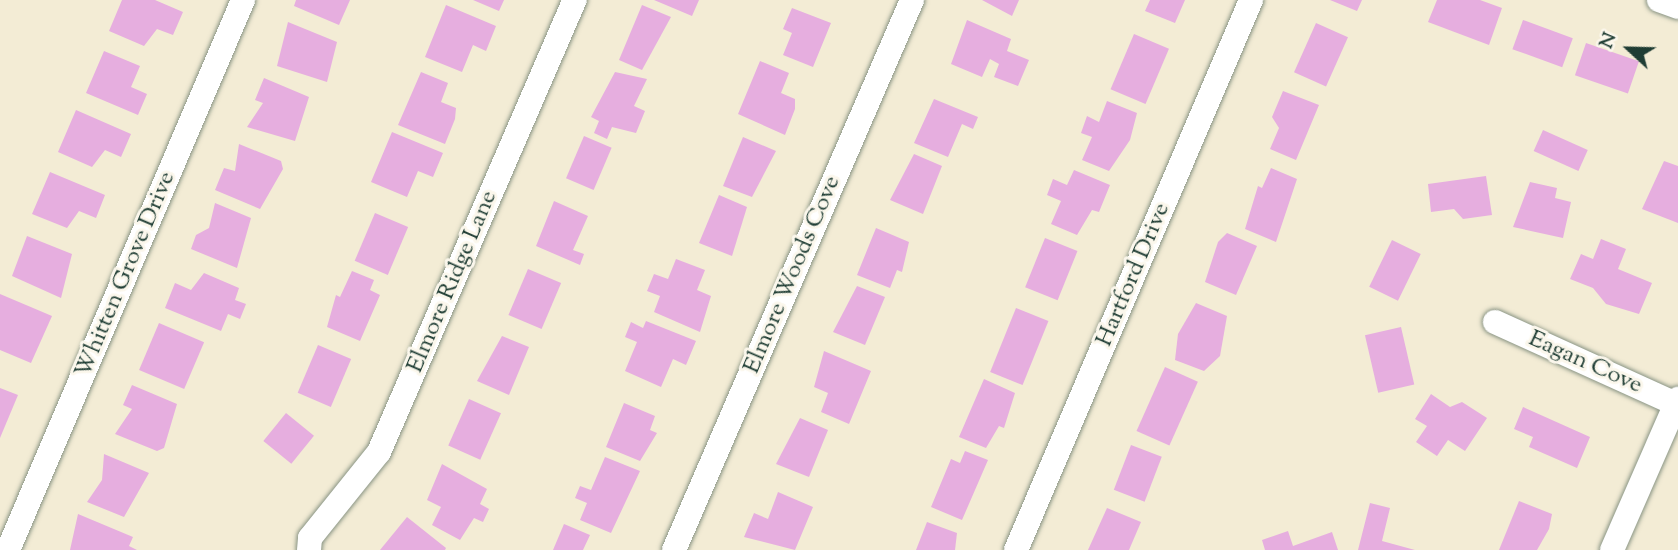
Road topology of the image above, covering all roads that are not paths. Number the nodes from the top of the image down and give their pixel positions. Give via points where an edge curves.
1 (243, 0) edge
2 (575, 0) edge
3 (912, 0) edge
4 (1251, 0) edge
5 (1659, 0) edge
6 (1678, 7) edge
7 (1495, 321) dead end
8 (1677, 401) edge
9 (8, 550) edge
10 (309, 550) edge
11 (674, 550) edge
12 (1017, 550) edge
13 (1612, 550) edge

1 - 9 street, Whitten Grove Drive
2 - 10 street, Elmore Ridge Lane via 379,452 310,538
3 - 11 street, Elmore Woods Cove
4 - 12 street, Hartford Drive
5 - 6 street
7 - 8 street, Eagan Cove
8 - 13 street

